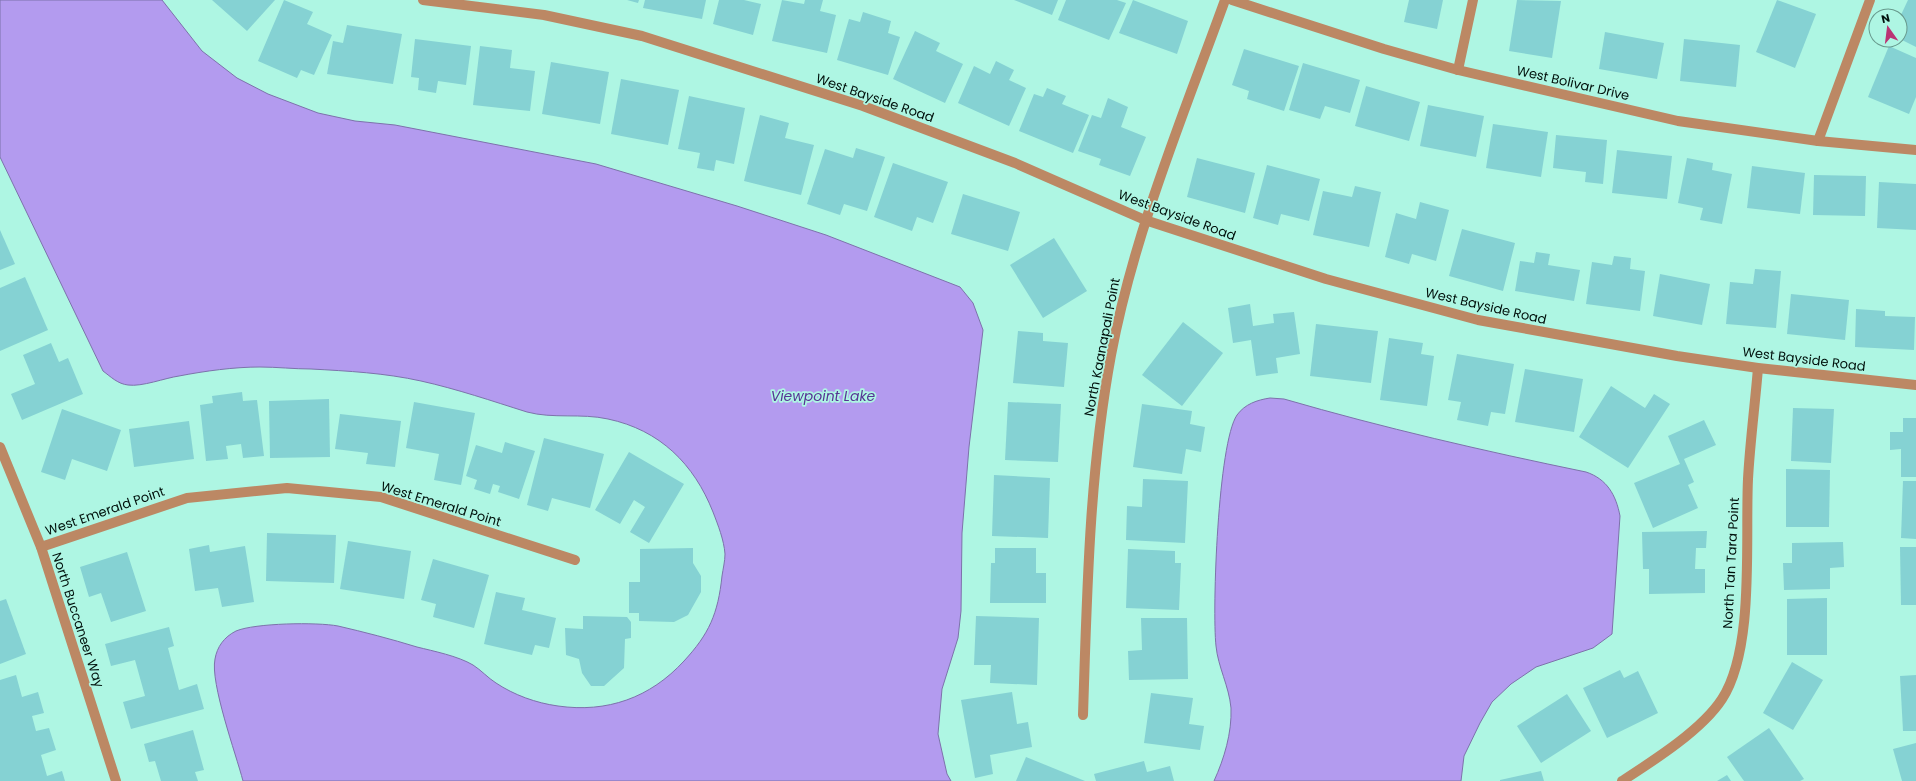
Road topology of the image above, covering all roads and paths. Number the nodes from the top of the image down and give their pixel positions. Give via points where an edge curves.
1 (423, 0) edge
2 (1225, 0) edge
3 (1232, 0) edge
4 (1473, 0) edge
5 (1870, 0) edge
6 (1458, 70) junction
7 (1818, 141) junction
8 (1916, 150) edge
9 (1145, 220) junction
10 (1758, 368) junction
11 (1916, 385) edge
12 (0, 447) edge
13 (41, 547) junction
14 (575, 560) dead end
15 (1083, 715) dead end
16 (116, 781) edge
17 (1622, 781) edge

1 - 9 street, West Bayside Road via 544,15 642,36 863,106 1015,163
2 - 9 street, North Kaanapali Point
3 - 6 street, West Bolivar Drive
4 - 6 street
5 - 7 street
6 - 7 street, West Bolivar Drive via 1678,121
7 - 8 street, West Bolivar Drive
9 - 10 street, West Bayside Road via 1326,279 1478,320
9 - 15 street, North Kaanapali Point via 1112,353 1096,460 1088,568
10 - 11 street, West Bayside Road
10 - 17 street, North Tan Tara Point via 1748,478 1744,615 1736,669 1722,699 1699,725
12 - 13 street, North Buccaneer Way
13 - 14 street, West Emerald Point via 187,498 287,488 381,497
13 - 16 street, North Buccaneer Way

